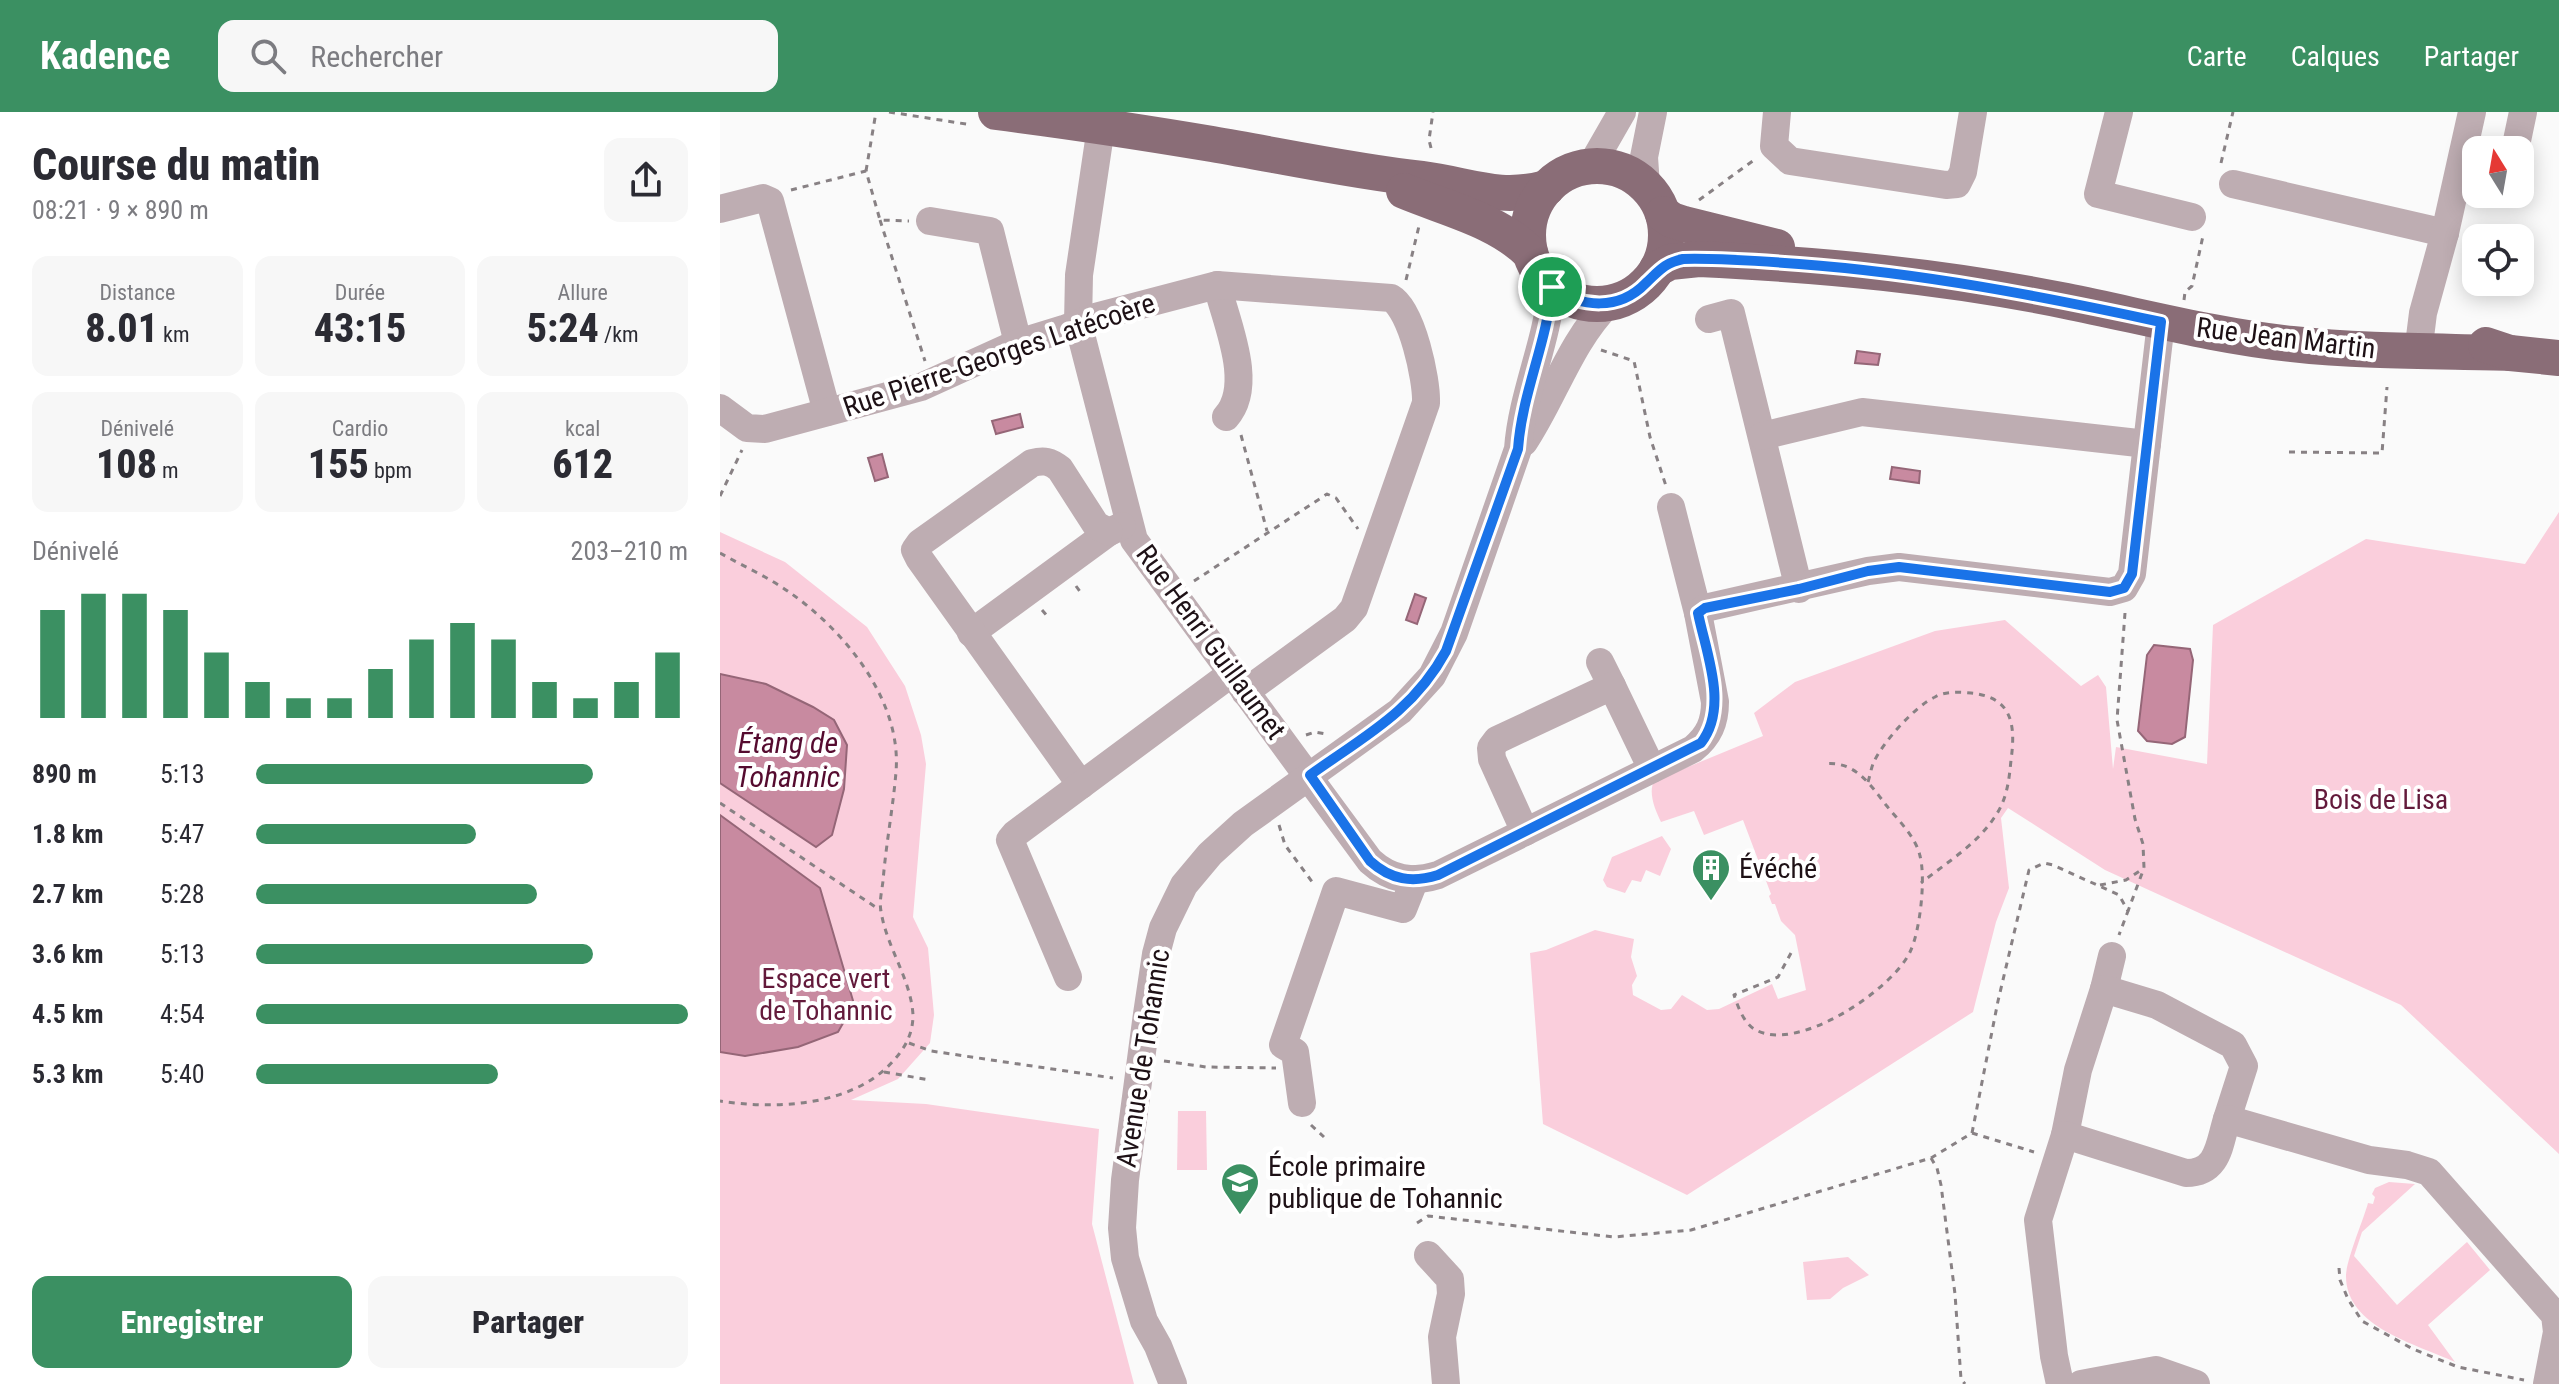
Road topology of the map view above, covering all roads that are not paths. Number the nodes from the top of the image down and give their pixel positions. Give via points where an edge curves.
1 (1622, 112) edge
2 (1653, 112) edge
3 (1777, 112) edge
4 (1973, 112) edge
5 (2119, 112) edge
6 (2472, 112) edge
7 (2523, 112) edge
8 (984, 118) edge
9 (1101, 127) junction
10 (2518, 136) edge
11 (1591, 166) junction
12 (1359, 172) junction
13 (2233, 184) dead end
14 (1547, 188) junction
15 (1666, 202) junction
16 (720, 209) edge
17 (2192, 217) dead end
18 (930, 221) road end
19 (2445, 233) junction
20 (1530, 253) junction
21 (1657, 269) junction
22 (1876, 270) junction
23 (1217, 285) junction
24 (1552, 287) junction
25 (2065, 301) junction
26 (1609, 303) junction
27 (1709, 319) dead end
28 (2161, 322) junction
29 (1078, 323) junction
30 (2420, 337) junction
31 (1018, 343) junction
32 (2510, 353) junction
33 (2559, 358) edge
34 (720, 408) edge
35 (827, 412) junction
36 (1230, 412) road end
37 (1762, 436) junction
38 (2147, 444) junction
39 (1518, 449) junction
40 (1671, 507) road end
41 (1119, 527) junction
42 (1799, 589) junction
43 (1698, 613) junction
44 (971, 633) junction
45 (1238, 682) junction
46 (1652, 769) junction
47 (1310, 775) junction
48 (1081, 785) junction
49 (1525, 832) junction
50 (1415, 879) junction
51 (2112, 956) road end
52 (1068, 977) dead end
53 (2104, 989) junction
54 (1305, 1112) road end
55 (2227, 1119) junction
56 (2061, 1147) junction
57 (1428, 1255) dead end
58 (1144, 1321) junction
59 (2539, 1383) edge
60 (1150, 1384) edge
61 (1173, 1384) edge
62 (1446, 1384) edge
63 (2060, 1384) edge
64 (2081, 1384) edge
65 (2196, 1384) edge

1 - 11 street
2 - 15 street via 1644,157
3 - 4 street via 1774,146 1790,161 1957,184
5 - 17 street via 2098,194
6 - 19 street
7 - 10 street
8 - 9 main road
9 - 12 main road
9 - 29 street, Rue Henri Guillaumet via 1079,275
11 - 14 main road via 1567,173
11 - 15 main road via 1621,170
12 - 14 main road via 1497,194
12 - 20 main road via 1490,225
13 - 19 street
14 - 20 main road via 1530,218
15 - 21 main road via 1666,242
15 - 22 main road, Rue Jean Martin via 1672,220 1684,224
16 - 35 street via 763,198 775,209
18 - 31 street via 990,231
19 - 30 street
20 - 24 main road
21 - 22 main road, Rue Jean Martin via 1699,259
21 - 26 main road via 1637,292
22 - 25 main road, Rue Jean Martin
23 - 29 street, Rue Pierre-Georges Latécoère
23 - 36 street via 1241,378
23 - 45 street, Rue Pierre-Georges Latécoère via 1397,301 1412,331 1426,392 1351,613
24 - 26 main road via 1578,302
24 - 39 street, Avenue de Tohannic
25 - 28 main road, Rue Jean Martin
25 - 30 main road via 2197,314 2325,337
26 - 39 street, Avenue de Tohannic via 1578,342
27 - 37 street via 1731,313
28 - 32 main road, Rue Jean Martin via 2294,345
28 - 38 street
29 - 31 street, Rue Pierre-Georges Latécoère
29 - 41 street, Rue Henri Guillaumet
30 - 32 main road via 2480,343
31 - 35 street, Rue Pierre-Georges Latécoère via 927,385
32 - 33 main road
34 - 35 street, Rue Pierre-Georges Latécoère via 752,429
37 - 38 street via 1862,412
37 - 42 street
38 - 42 street via 2132,574 2124,588 2110,592 1899,567
39 - 47 street, Avenue de Tohannic via 1454,633 1432,676 1400,711
40 - 43 street
41 - 44 street
41 - 44 street via 1096,525 1060,469 1043,460 920,543 915,550 919,558
41 - 45 street, Rue Henri Guillaumet
42 - 43 street
43 - 46 street via 1715,702 1712,724 1693,749
44 - 48 street
45 - 47 street, Rue Henri Guillaumet
45 - 48 street
46 - 49 street
46 - 49 street via 1606,674 1491,748
47 - 50 street, Rue Henri Guillaumet via 1370,861 1395,878
47 - 58 street, Avenue de Tohannic via 1210,854 1184,885 1163,928 1122,1206 1125,1258
48 - 52 street via 1010,840
49 - 50 street via 1438,875
50 - 54 street via 1403,909 1336,891 1283,1045 1295,1052
51 - 53 street
53 - 55 street via 2157,1005 2233,1045 2244,1066
53 - 56 street
55 - 56 street via 2214,1160 2196,1173
55 - 59 street via 2429,1172 2555,1315 2557,1332
56 - 63 street via 2038,1220
57 - 62 street via 1450,1279 1442,1337
58 - 60 street, Avenue de Tohannic
58 - 61 street, Avenue de Tohannic
64 - 65 street via 2156,1370

